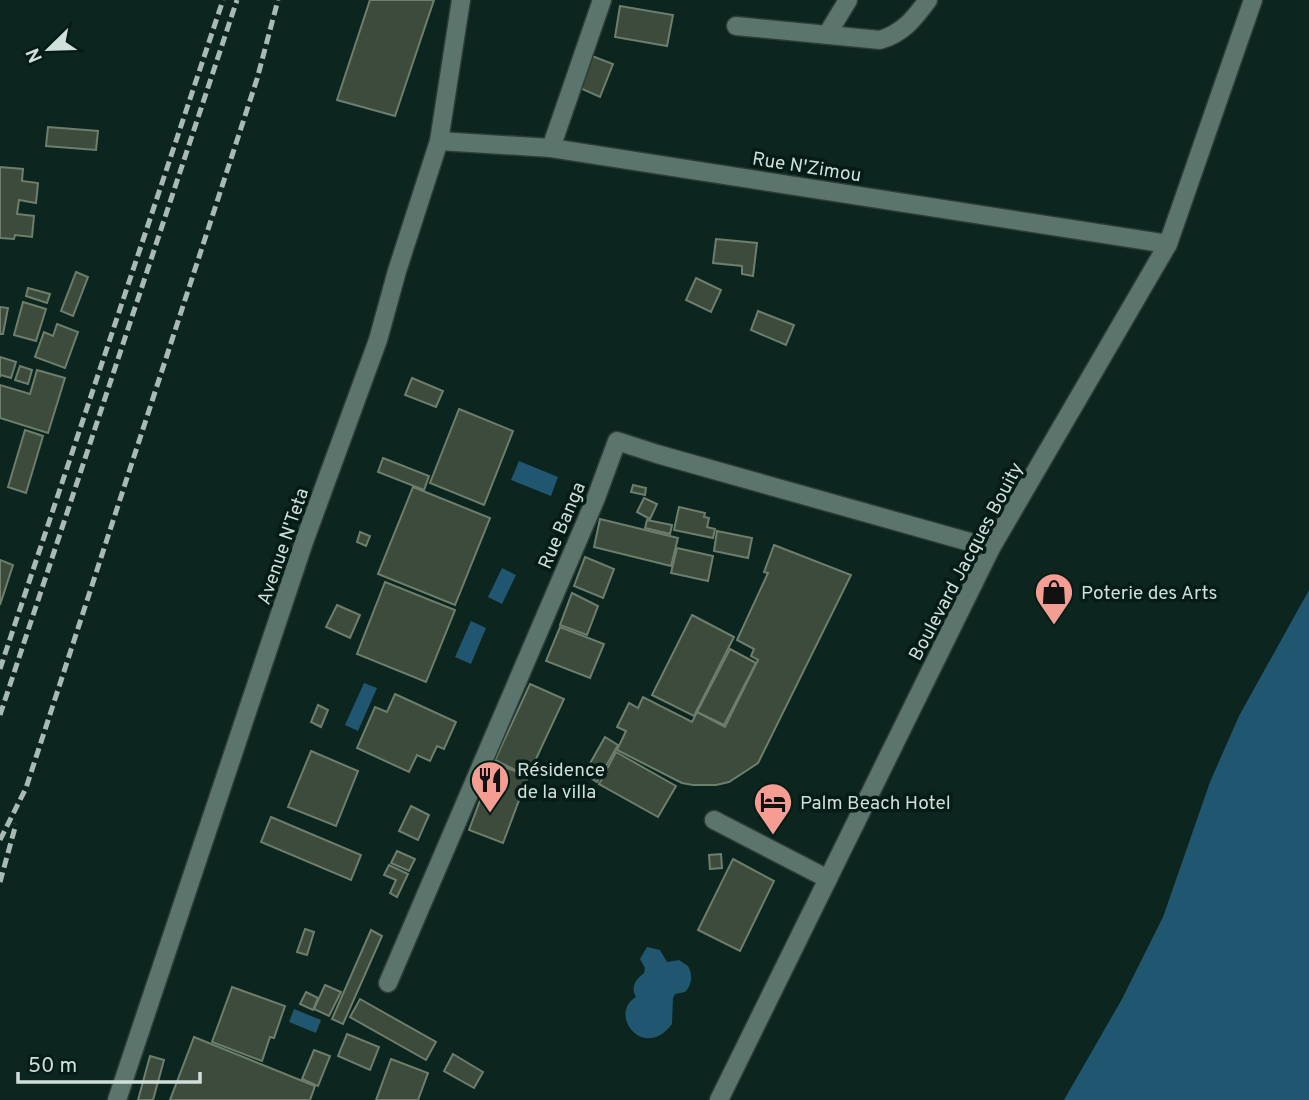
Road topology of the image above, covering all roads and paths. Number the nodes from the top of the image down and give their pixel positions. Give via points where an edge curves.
1 (461, 0) edge
2 (602, 0) edge
3 (848, 0) edge
4 (928, 0) edge
5 (1253, 0) edge
6 (736, 26) dead end
7 (828, 33) junction
8 (439, 141) junction
9 (551, 148) junction
10 (1168, 244) junction
11 (991, 548) junction
12 (714, 820) dead end
13 (828, 879) junction
14 (388, 983) dead end
15 (117, 1100) edge
16 (719, 1100) edge

1 - 8 street, Avenue N'Teta
2 - 9 street
3 - 7 street
4 - 7 street via 909,25 880,40
5 - 10 street, Boulevard Jacques Bouity
6 - 7 street
8 - 9 street, Rue N'Zimou
8 - 15 street, Avenue N'Teta via 378,340 304,542
9 - 10 street, Rue N'Zimou
10 - 11 street, Boulevard Jacques Bouity
11 - 13 street, Boulevard Jacques Bouity
11 - 14 street, Rue Banga via 617,441
12 - 13 street
13 - 16 street, Boulevard Jacques Bouity

